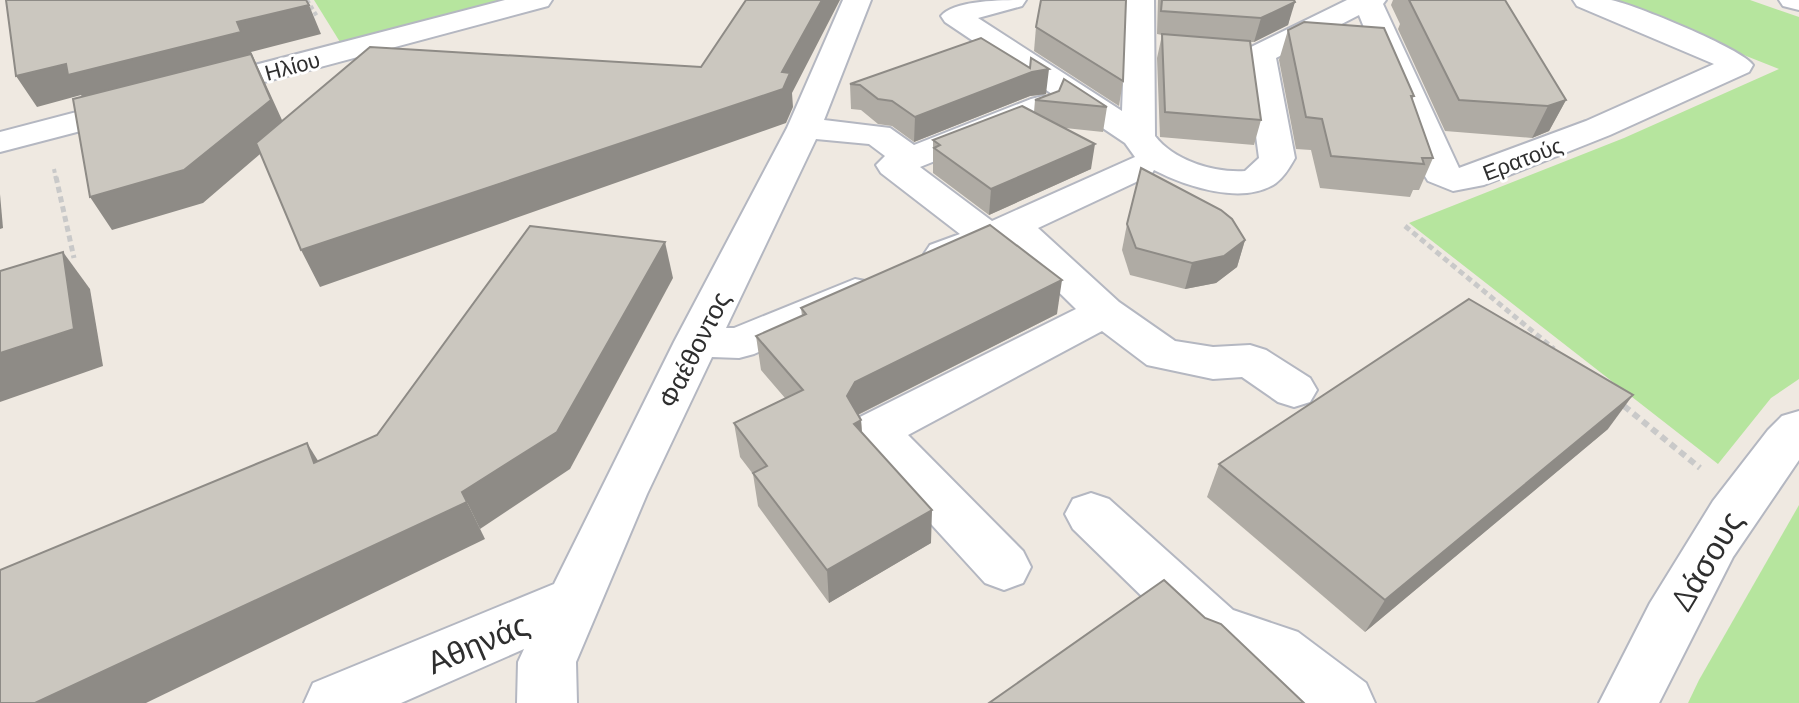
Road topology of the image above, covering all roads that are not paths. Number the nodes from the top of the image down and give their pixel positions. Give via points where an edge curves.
1 (538, 0) edge
2 (857, 0) edge
3 (1012, 0) edge
4 (1140, 0) edge
5 (1587, 0) edge
6 (1793, 0) edge
7 (1799, 2) edge
8 (1360, 5) edge
9 (1043, 106) edge
10 (804, 128) junction
11 (0, 142) edge
12 (1138, 152) junction
13 (910, 158) junction
14 (995, 233) junction
15 (1104, 312) junction
16 (696, 342) junction
17 (1294, 390) dead end
18 (1799, 429) edge
19 (1091, 514) dead end
20 (1004, 567) dead end
21 (576, 600) junction
22 (334, 703) edge
23 (547, 703) edge
24 (1345, 703) edge
25 (1629, 703) edge

1 - 11 street, Ηλίου
2 - 10 street, Φαέθοντος
3 - 12 street via 955,16
4 - 12 street via 1155,46
5 - 8 street, Ερατούς via 1738,65 1598,128 1453,180 1441,173
6 - 7 street
8 - 12 street via 1245,53 1277,158 1269,172 1249,182 1206,177
9 - 13 street
10 - 13 street via 878,135
10 - 16 street, Φαέθοντος
12 - 14 street
13 - 14 street via 894,165
14 - 15 street via 1022,234
14 - 16 street via 739,343
15 - 17 street via 1163,354 1213,363 1250,361
15 - 20 street via 875,431
16 - 21 street, Φαέθοντος
18 - 25 street, Δάσους via 1741,501 1682,593
19 - 24 street via 1215,630 1278,651
21 - 22 street, Αθηνάς
21 - 23 street, Φαέθοντος via 547,662

